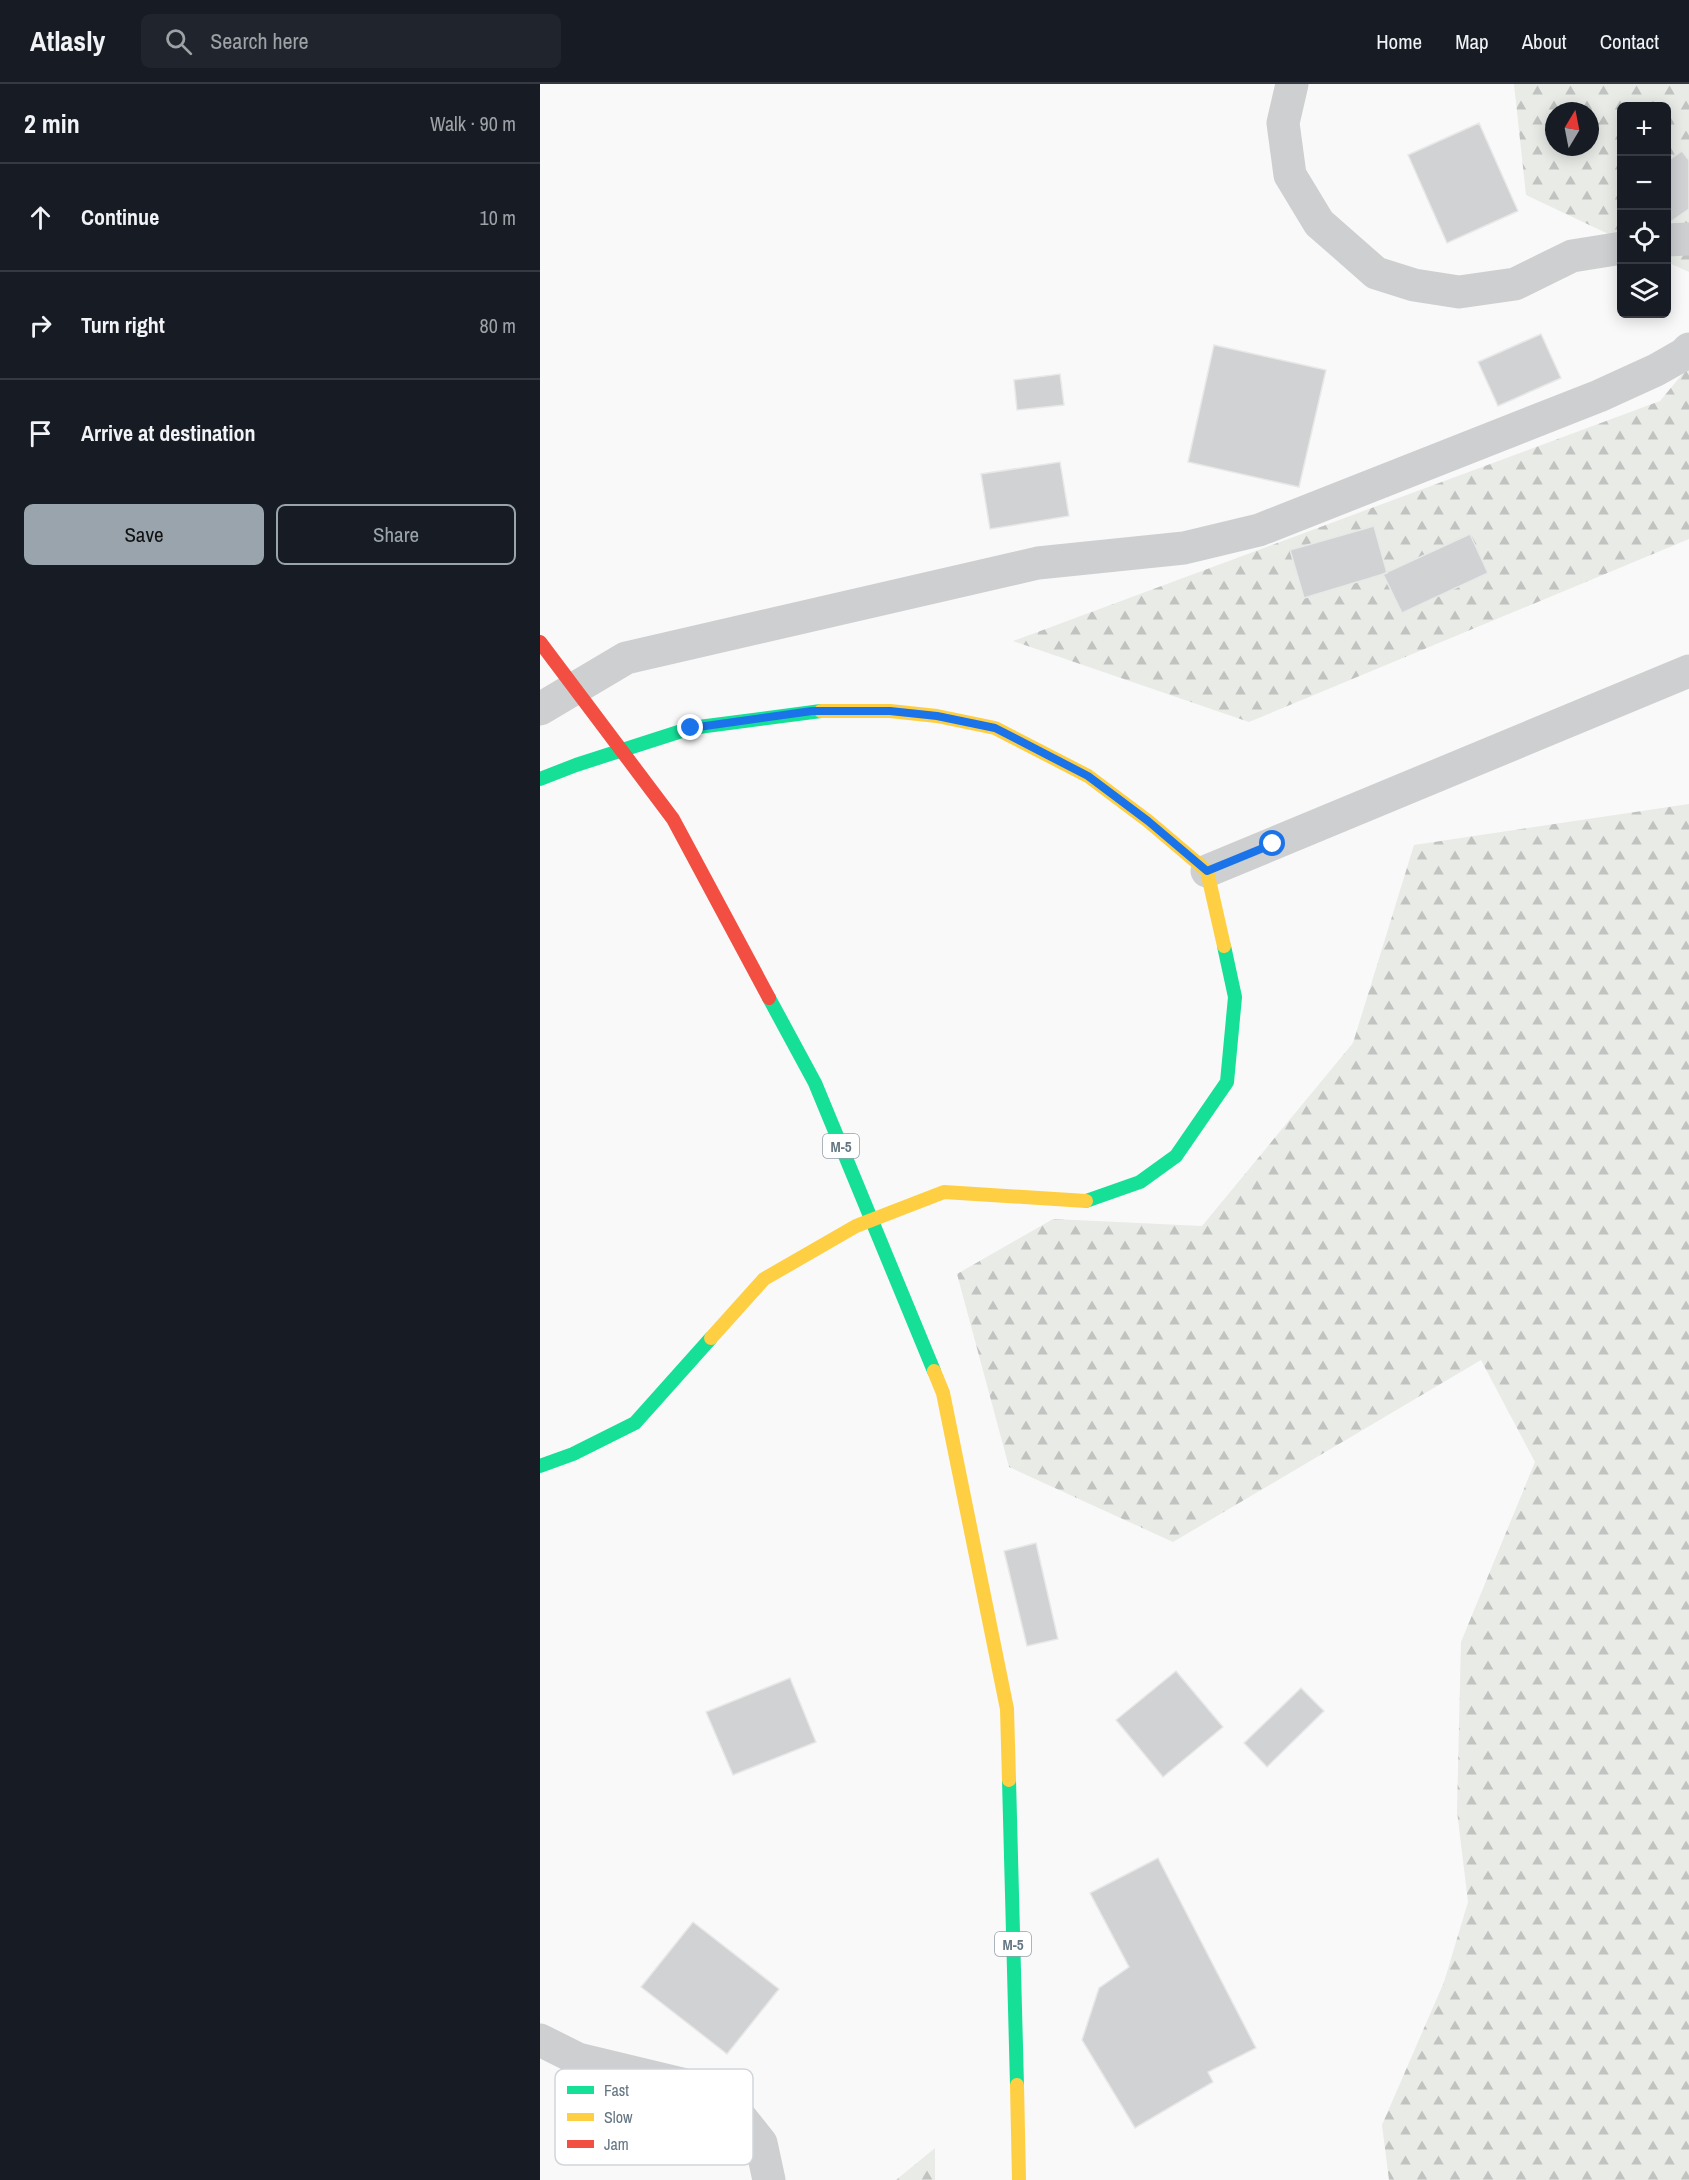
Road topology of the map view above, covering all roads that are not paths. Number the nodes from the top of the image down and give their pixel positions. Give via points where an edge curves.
1 (1292, 84) edge
2 (1689, 239) edge
3 (1671, 240) edge
4 (1617, 249) edge
5 (1689, 349) edge
6 (540, 642) edge
7 (1689, 671) edge
8 (540, 709) edge
9 (540, 779) edge
10 (1207, 871) junction
11 (540, 1466) edge
12 (540, 2040) edge
13 (620, 2069) edge
14 (753, 2133) edge
15 (769, 2180) edge
16 (1019, 2180) edge

1 - 4 street via 1283,123 1290,175 1319,223 1376,273 1414,285 1459,292 1515,284 1572,256
2 - 3 street
5 - 8 street via 1656,370 1599,396 1259,530 1184,548 1038,563 626,658
6 - 16 street, M-5 via 673,819 815,1083 943,1393 1007,1709
7 - 10 street
9 - 10 street via 691,728 812,711 890,711 937,716 995,728 1088,776
10 - 11 street via 1235,997 1227,1082 1176,1156 1140,1182 1086,1201 944,1192 856,1226 764,1279 635,1423
12 - 13 street via 578,2059
14 - 15 street via 761,2143

